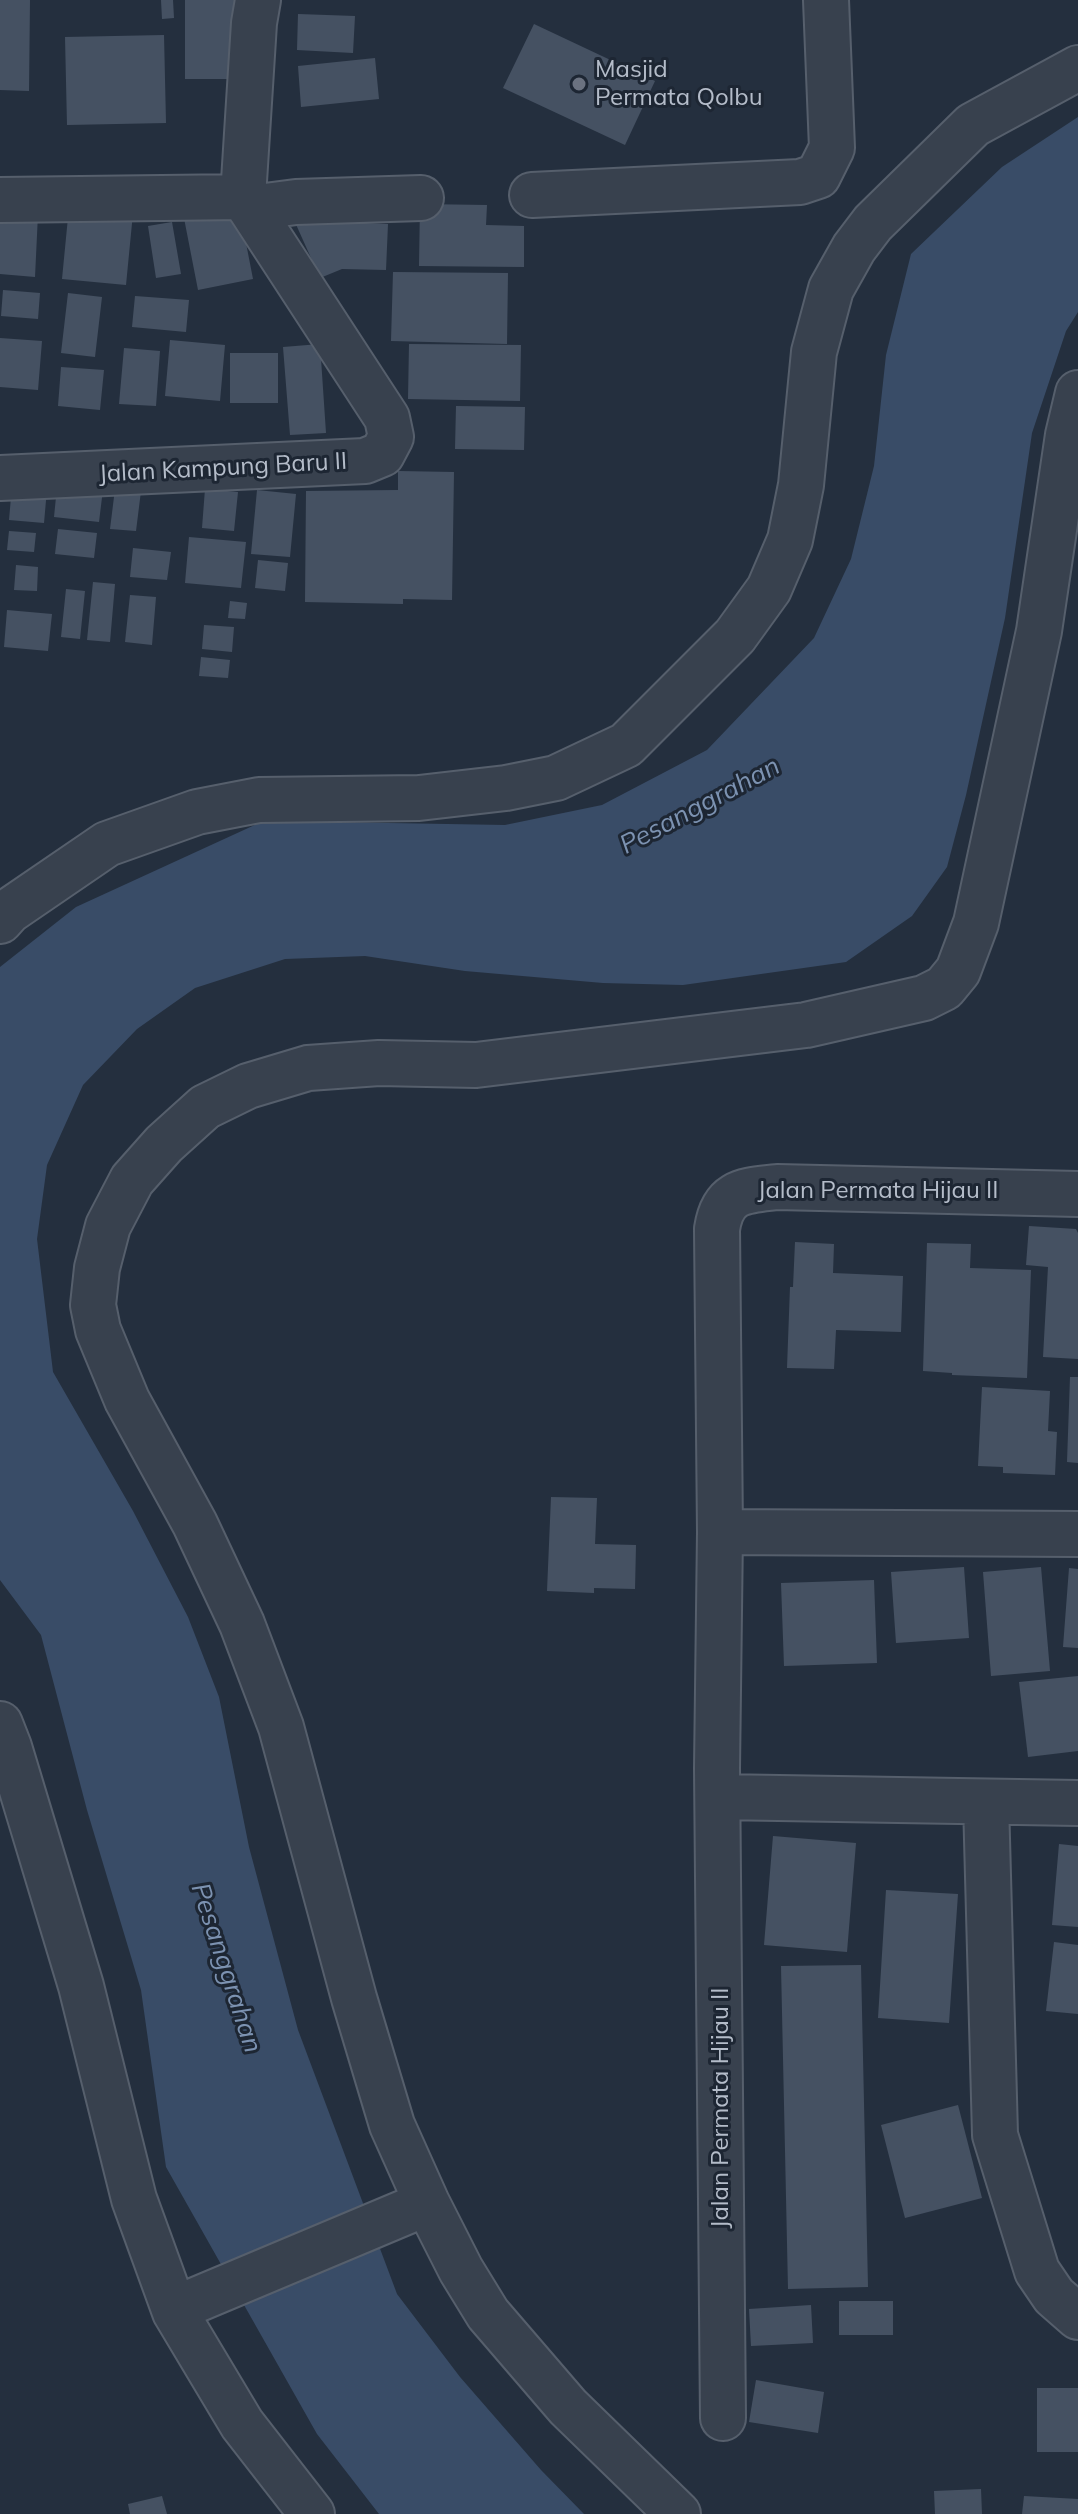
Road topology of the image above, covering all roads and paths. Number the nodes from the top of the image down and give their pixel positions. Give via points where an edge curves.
1 (258, 0) edge
2 (826, 0) edge
3 (1078, 68) edge
4 (532, 195) dead end
5 (421, 198) dead end
6 (0, 200) edge
7 (246, 202) junction
8 (1078, 393) edge
9 (0, 478) edge
10 (0, 921) edge
11 (1078, 1194) edge
12 (720, 1532) junction
13 (1078, 1534) edge
14 (0, 1724) edge
15 (719, 1797) junction
16 (986, 1802) junction
17 (1078, 1803) edge
18 (418, 2207) junction
19 (186, 2306) junction
20 (1078, 2317) edge
21 (723, 2418) dead end
22 (312, 2514) edge
23 (678, 2514) edge

1 - 7 street
2 - 4 street via 832,148 818,176 800,182
3 - 10 street via 973,125 854,248 831,289 814,352 798,499 790,540 769,589 735,636 626,745 556,778 506,788 419,798 259,800 197,812 107,844
5 - 7 street
6 - 7 street
7 - 9 street, Jalan Kampung Baru II via 387,418 391,437 382,454 365,461
8 - 18 street via 1039,631 990,863 976,923 958,971 944,988 924,998 806,1025 624,1049 476,1065 308,1068 248,1086 205,1107 132,1180 108,1226 93,1305 98,1330 127,1400 242,1624 281,1727 354,1998
11 - 12 street, Jalan Permata Hijau II via 777,1187 741,1191 730,1199 720,1212 717,1229
12 - 13 street
12 - 15 street, Jalan Permata Hijau II
14 - 19 street via 81,1986 134,2199
15 - 16 street
15 - 21 street, Jalan Permata Hijau II
16 - 17 street
16 - 20 street via 995,2135 1037,2271
18 - 19 street
18 - 23 street via 488,2314 568,2407
19 - 22 street via 242,2424

